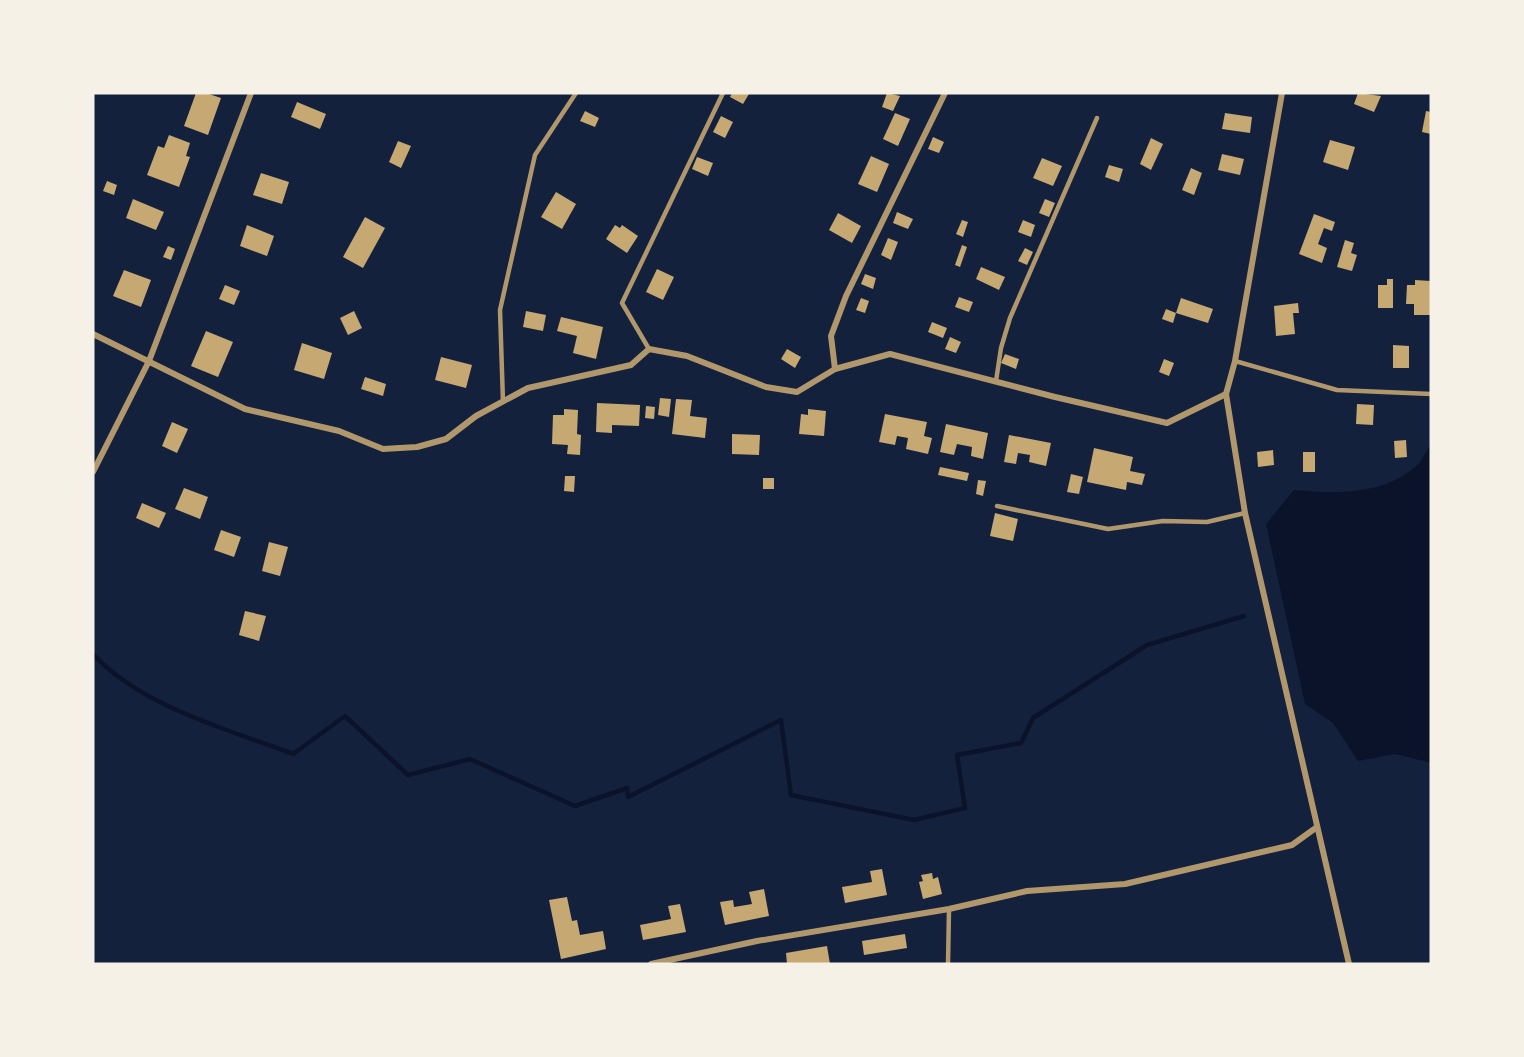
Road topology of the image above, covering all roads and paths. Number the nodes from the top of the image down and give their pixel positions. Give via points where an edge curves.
1 (251, 93) edge
2 (576, 93) edge
3 (723, 93) edge
4 (945, 93) edge
5 (1282, 93) edge
6 (1097, 118) dead end
7 (93, 334) edge
8 (649, 350) junction
9 (1235, 360) junction
10 (149, 361) junction
11 (835, 369) junction
12 (996, 381) junction
13 (1226, 394) junction
14 (1431, 394) edge
15 (502, 402) junction
16 (93, 472) edge
17 (997, 506) dead end
18 (1245, 513) junction
19 (1317, 827) junction
20 (949, 909) junction
21 (651, 964) edge
22 (948, 964) edge
23 (1349, 964) edge

1 - 10 street
2 - 15 lane via 535,155 500,310
3 - 8 lane via 622,303
4 - 11 street via 846,296 831,336
5 - 9 street
6 - 12 lane via 1010,318 1000,348
7 - 10 street
8 - 11 street via 687,356 766,387 797,392
8 - 15 street via 631,365 528,388
9 - 13 street
9 - 14 lane via 1337,390
10 - 15 street via 245,409 339,431 383,449 417,447 446,439
10 - 16 street
11 - 12 street via 890,354
12 - 13 street via 1167,423
13 - 18 street
17 - 18 lane via 1108,529 1163,521 1207,522
18 - 19 street
19 - 20 street via 1292,845 1125,884 1027,891
19 - 23 street
20 - 21 street via 757,941
20 - 22 lane

